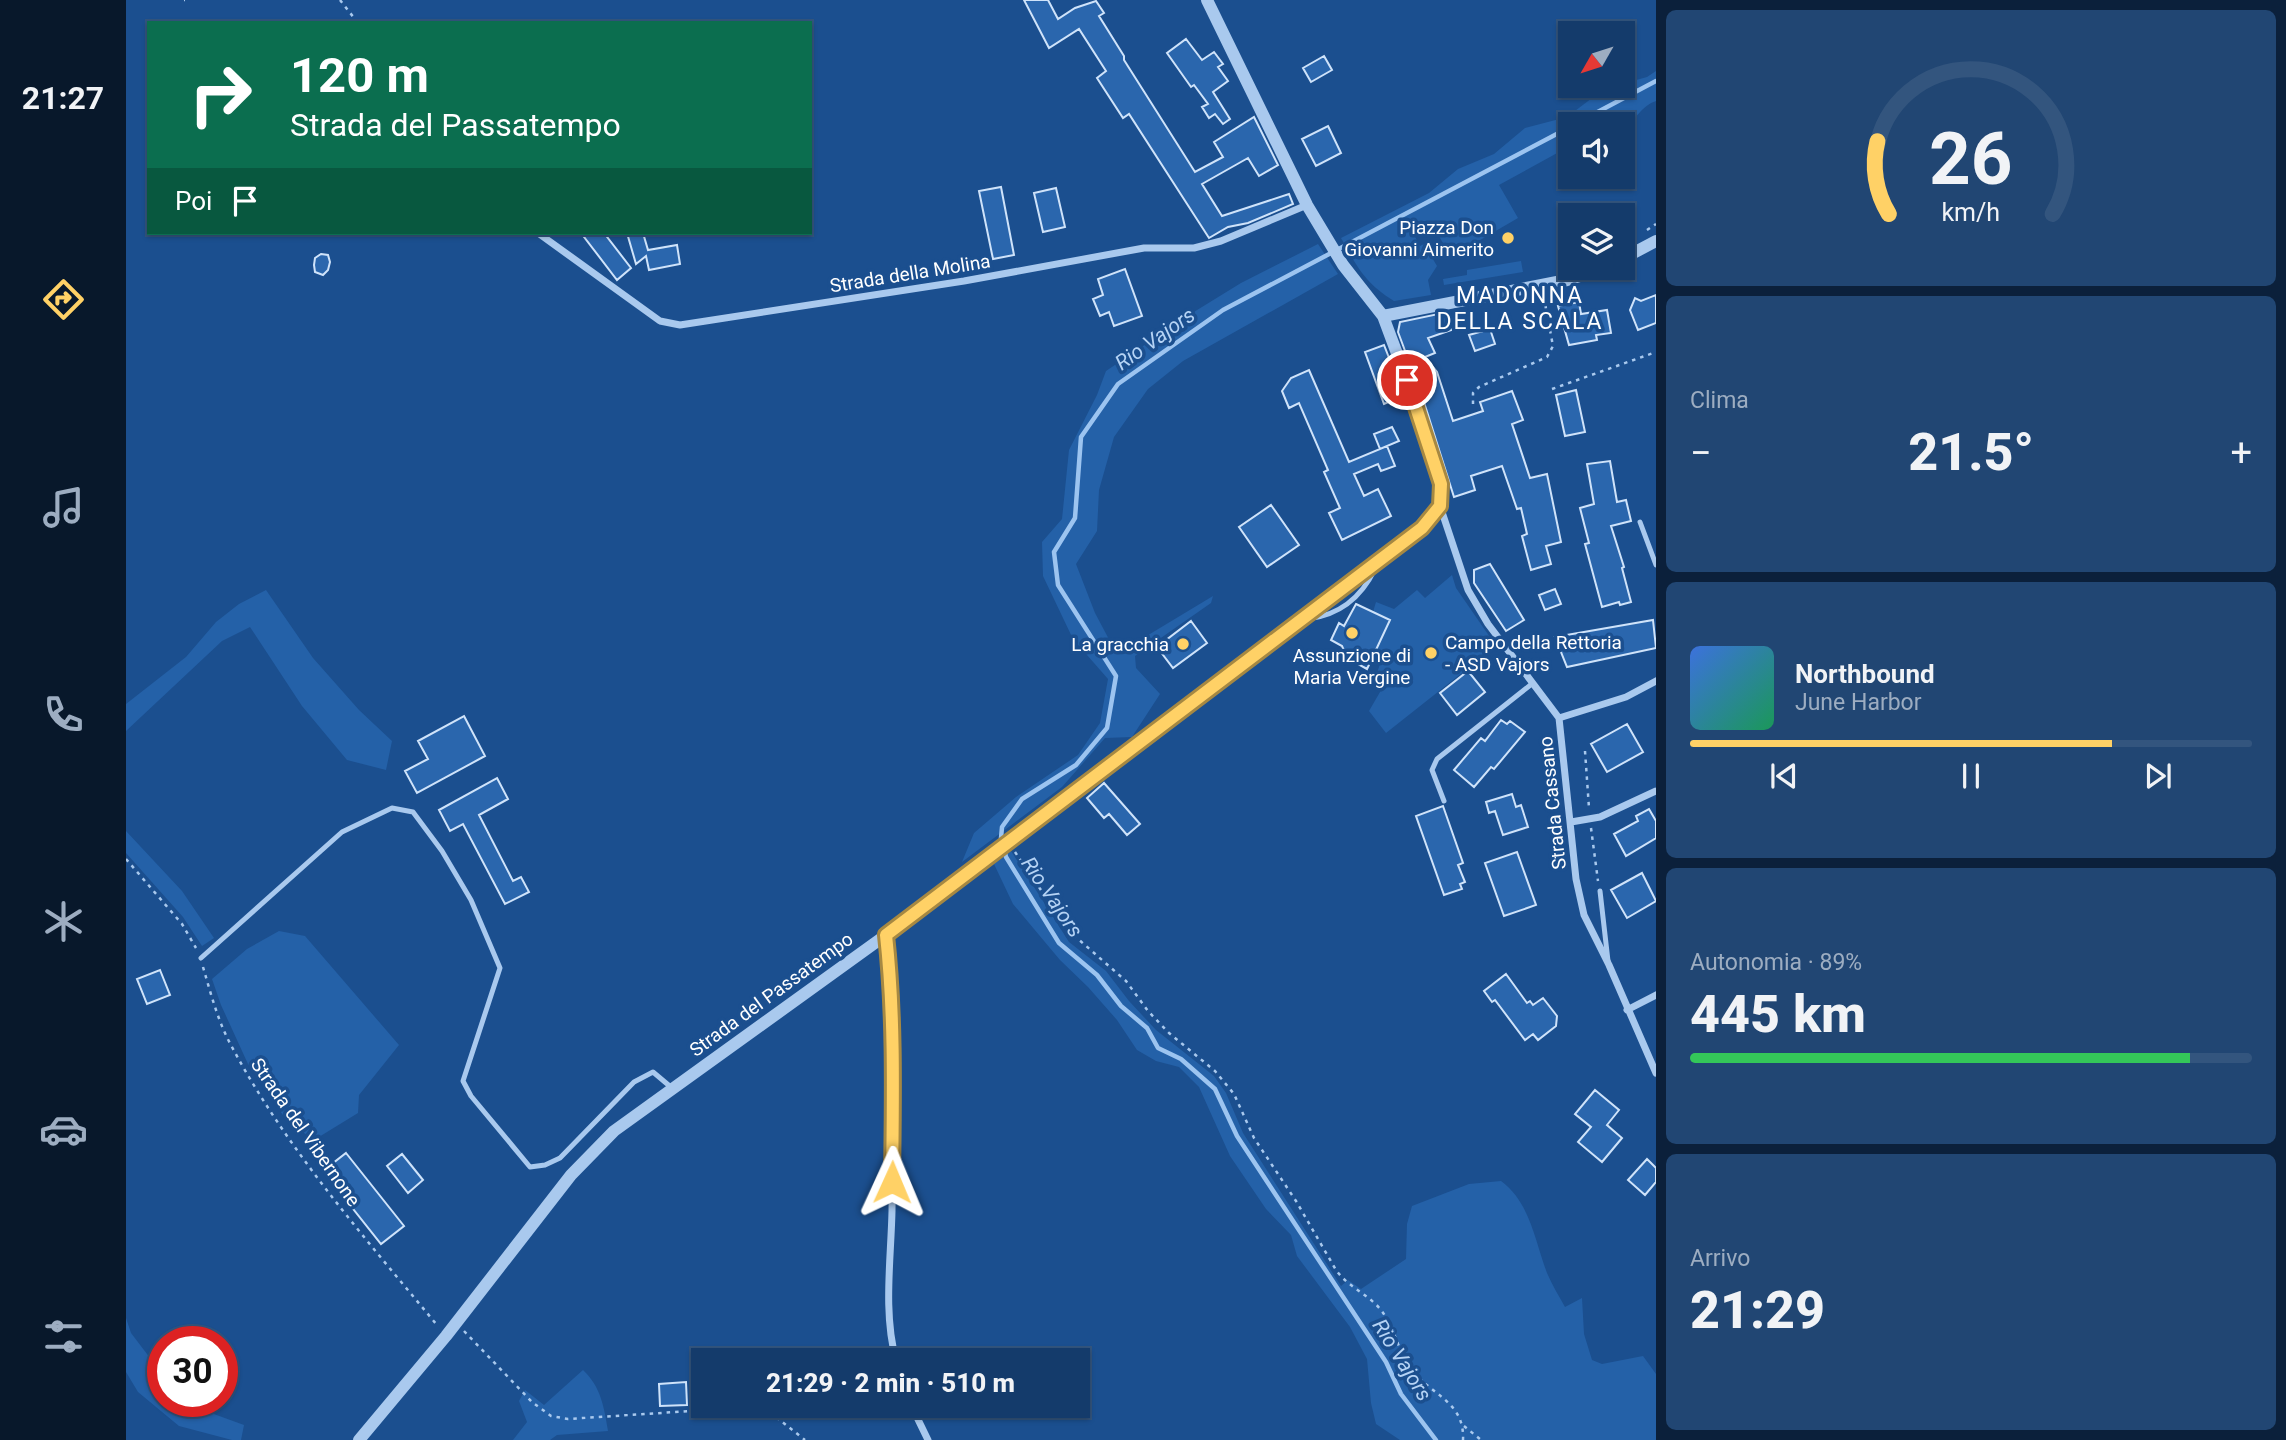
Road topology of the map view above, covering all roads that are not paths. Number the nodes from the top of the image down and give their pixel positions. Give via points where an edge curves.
1 (1207, 0) edge
2 (1307, 205) junction
3 (541, 235) edge
4 (1656, 241) edge
5 (1635, 252) edge
6 (1567, 280) edge
7 (1383, 316) junction
8 (1440, 506) junction
9 (1640, 522) dead end
10 (1656, 565) edge
11 (1656, 681) edge
12 (1533, 682) junction
13 (1559, 718) junction
14 (1656, 791) edge
15 (1444, 801) dead end
16 (1571, 822) junction
17 (1600, 891) dead end
18 (886, 935) junction
19 (201, 958) road end
20 (1609, 965) junction
21 (1656, 995) edge
22 (1627, 1010) junction
23 (1656, 1073) edge
24 (673, 1088) junction
25 (894, 1348) edge
26 (917, 1418) edge
27 (359, 1440) edge
28 (928, 1440) edge

1 - 2 street
2 - 3 street, Strada della Molina via 1194,248 1144,248 680,325 660,321
2 - 7 street via 1343,265
4 - 5 street
6 - 7 street
7 - 8 street via 1441,484
8 - 12 street, Strada Cassano via 1468,590
8 - 18 street, Strada del Passatempo via 1422,528
9 - 10 lane
11 - 13 street via 1626,697
12 - 13 street, Strada Cassano
12 - 15 lane via 1437,759 1432,770
13 - 16 street, Strada Cassano
14 - 16 street via 1600,817
16 - 20 street, Strada Cassano via 1584,915
17 - 20 lane
18 - 24 street, Strada del Passatempo
18 - 25 street via 894,1078 890,1314
19 - 24 lane via 342,832 392,808 413,812 471,900 500,968 463,1081 530,1167 560,1158 634,1082 653,1072
20 - 22 street, Strada Cassano
21 - 22 street
22 - 23 street, Strada Cassano
24 - 27 street, Strada del Passatempo via 593,1152
26 - 28 street

